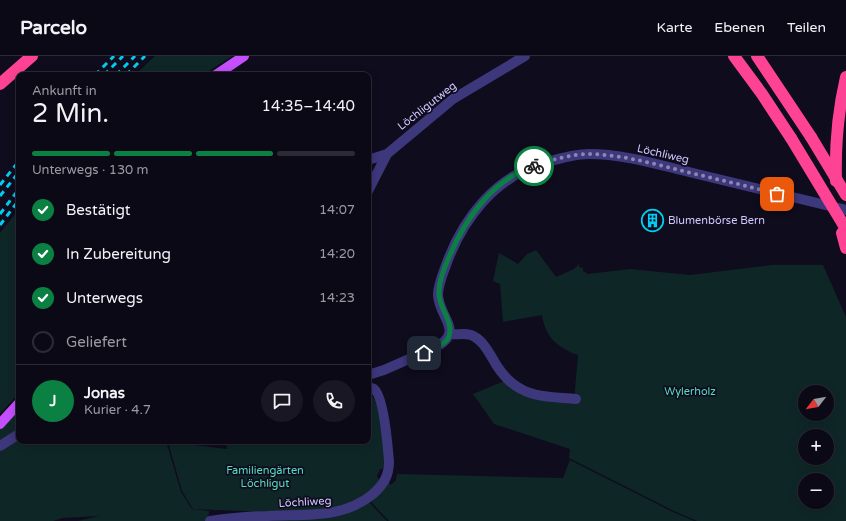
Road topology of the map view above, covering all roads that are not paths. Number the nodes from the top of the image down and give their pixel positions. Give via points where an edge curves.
1 (32, 56) edge
2 (244, 56) edge
3 (525, 56) edge
4 (734, 56) edge
5 (757, 56) edge
6 (220, 72) edge
7 (846, 77) edge
8 (0, 84) edge
9 (387, 154) junction
10 (371, 159) edge
11 (371, 185) edge
12 (846, 194) edge
13 (846, 210) edge
14 (844, 231) edge
15 (846, 248) edge
16 (449, 334) junction
17 (371, 374) edge
18 (371, 388) edge
19 (576, 399) dead end
20 (16, 406) edge
21 (0, 424) edge
22 (16, 436) edge
23 (0, 446) edge
24 (210, 521) edge

1 - 8 highway
2 - 6 main road
3 - 9 street, Löchligutweg via 453,99
4 - 14 highway, bridge via 791,138
5 - 12 highway, bridge
7 - 14 highway, bridge via 836,166 836,186
9 - 10 street, Löchligutweg
9 - 11 street, Löchligutweg
13 - 16 street, Löchliweg via 622,157 589,154 530,167 502,184 482,203 461,231 439,288 440,302 449,324
14 - 15 highway
16 - 17 street via 445,342 434,348
16 - 19 street via 471,335 477,339 509,382 520,389 538,395
18 - 24 street, Löchliweg via 379,395 382,405 389,471 378,489 366,499 337,512
20 - 21 main road
22 - 23 street

